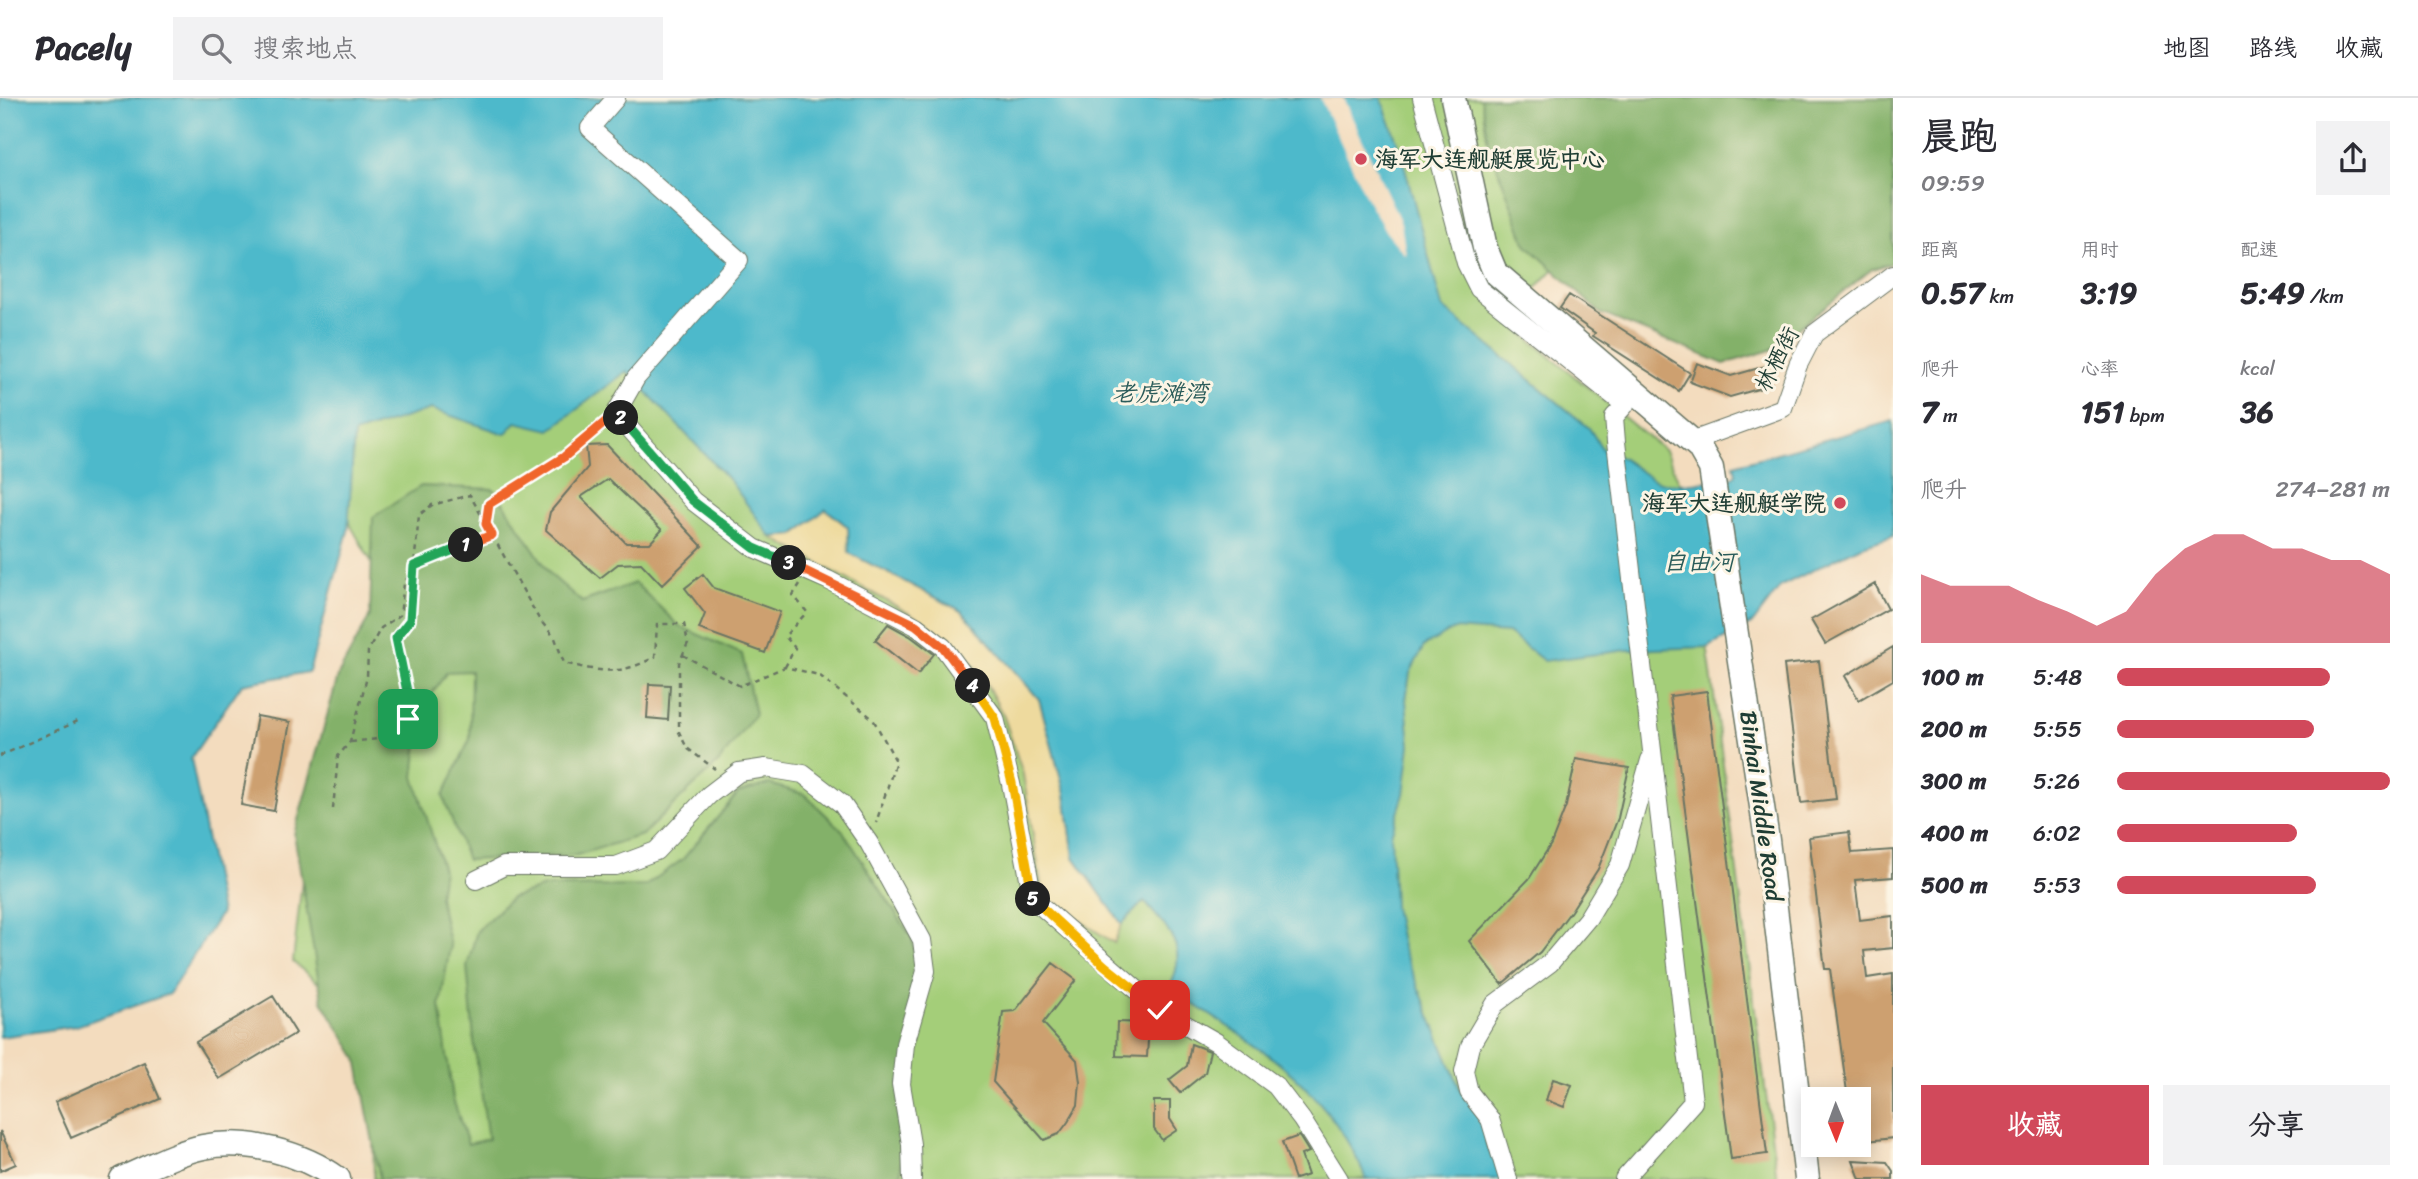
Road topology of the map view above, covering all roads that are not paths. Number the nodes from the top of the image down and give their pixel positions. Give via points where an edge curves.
1 (616, 98) edge
2 (1422, 98) edge
3 (1452, 98) edge
4 (1893, 275) edge
5 (1692, 441) junction
6 (1729, 649) junction
7 (1653, 750) junction
8 (477, 880) dead end
9 (285, 1154) junction
10 (122, 1179) edge
11 (315, 1179) edge
12 (338, 1179) edge
13 (912, 1179) edge
14 (1339, 1179) edge
15 (1508, 1179) edge
16 (1624, 1179) edge
17 (1792, 1179) edge
18 (1807, 1179) edge

1 - 14 street via 590,128 739,260 636,378 616,413 693,501 754,548 916,625 943,647 995,718 1033,899 1160,1010 1216,1042 1276,1086
2 - 7 street via 1466,263 1479,289 1625,405 1614,417 1616,442
3 - 5 highway, Binhai Middle Road via 1485,248 1495,272
4 - 5 street, 林栖街 via 1814,334 1783,408
5 - 6 highway, Binhai Middle Road via 1709,461 1705,477
6 - 17 highway, Binhai Middle Road
6 - 18 highway, Binhai Middle Road via 1767,840
7 - 15 street via 1620,864 1588,918 1550,963 1495,1004 1470,1046 1464,1071 1468,1092 1490,1119
7 - 16 street via 1693,1102
8 - 13 street via 504,866 615,866 656,851 709,795 739,772 766,768 803,775 842,804 869,843 915,924 926,956 923,987 902,1065
9 - 10 highway via 242,1146 203,1147
9 - 11 highway
9 - 12 highway

